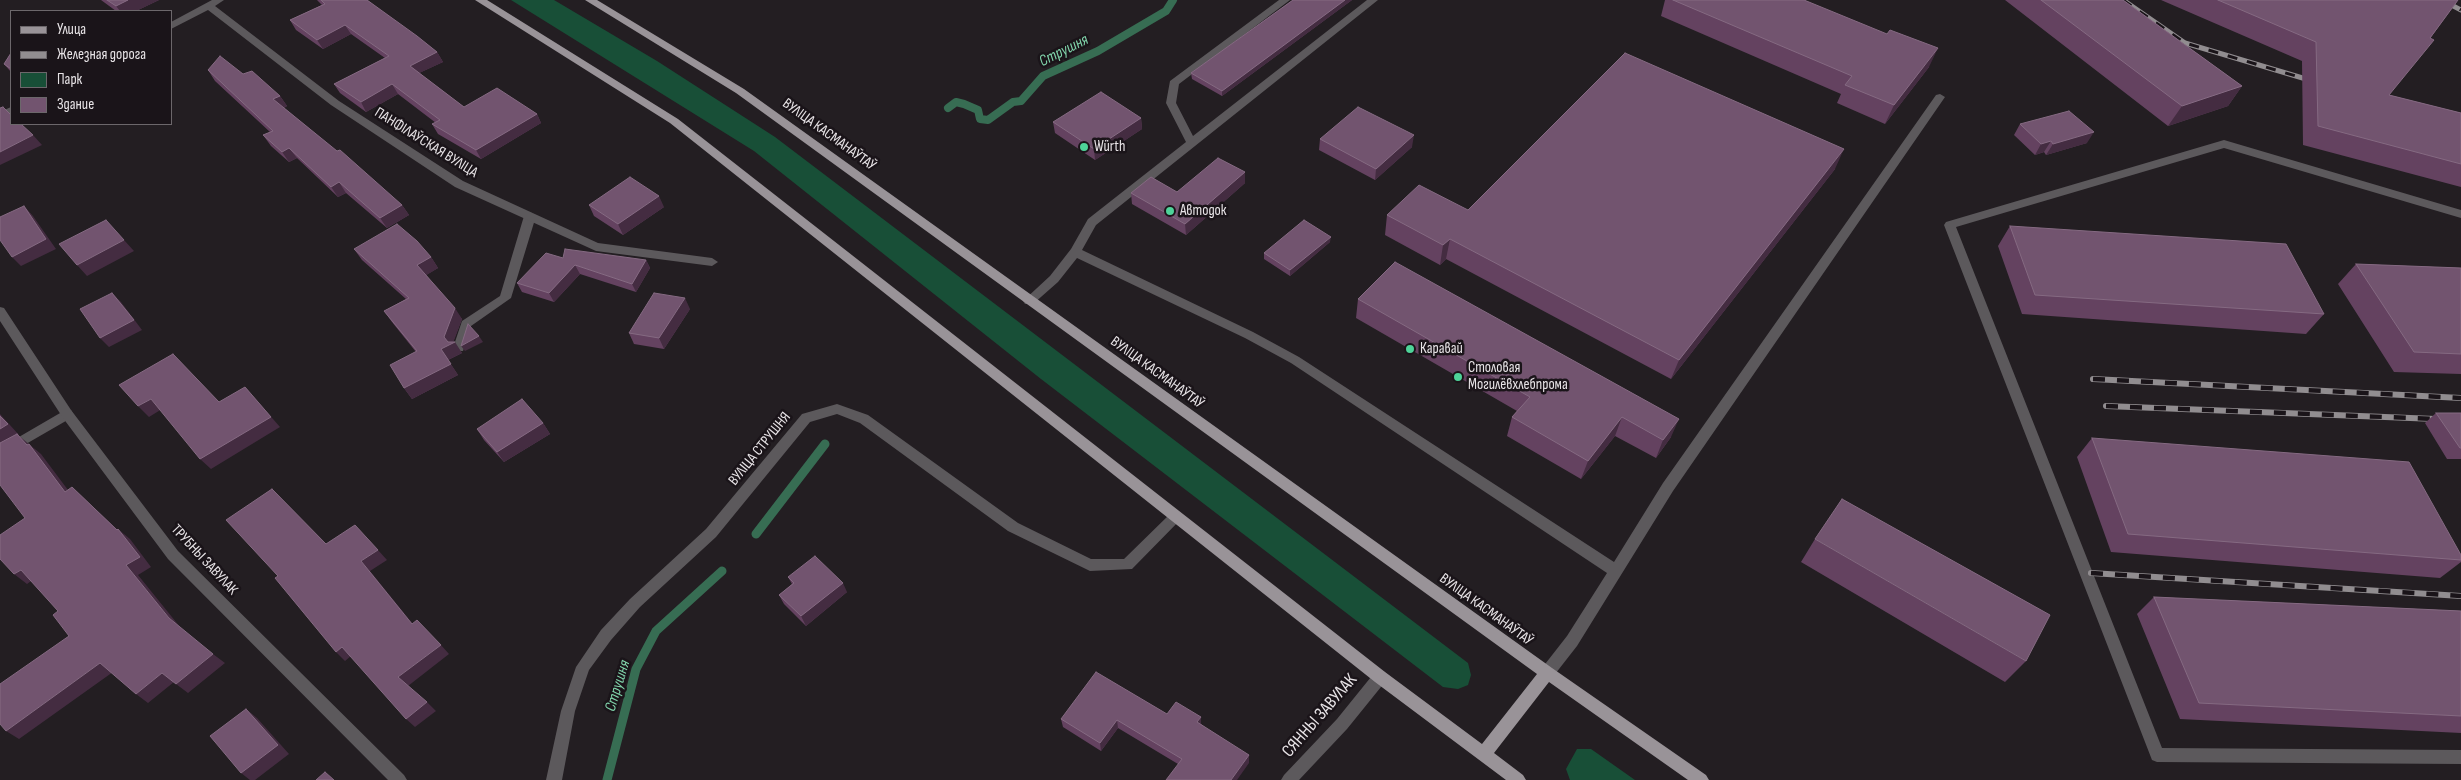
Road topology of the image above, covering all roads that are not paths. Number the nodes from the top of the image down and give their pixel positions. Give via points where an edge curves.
1 (219, 0) edge
2 (480, 0) edge
3 (590, 0) edge
4 (1285, 0) edge
5 (1373, 0) edge
6 (209, 6) junction
7 (172, 25) edge
8 (1940, 97) dead end
9 (1191, 142) junction
10 (2461, 214) edge
11 (530, 216) junction
12 (1074, 252) junction
13 (712, 262) dead end
14 (1029, 301) junction
15 (0, 311) edge
16 (459, 348) edge
17 (67, 414) junction
18 (0, 454) edge
19 (1176, 517) junction
20 (1614, 570) junction
21 (1547, 673) junction
22 (1380, 677) junction
23 (1484, 753) junction
24 (2461, 758) edge
25 (399, 780) edge
26 (554, 780) edge
27 (1289, 780) edge
28 (1518, 780) edge
29 (1701, 780) edge

1 - 6 street
2 - 19 main road via 674,121
3 - 14 main road, ВУЛІЦА КАСМАНАЎТАЎ via 740,91
4 - 9 street via 1174,83 1171,103
5 - 9 street
6 - 7 street
6 - 11 street, ПАНФІЛАЎСКАЯ ВУЛІЦА via 335,104 459,184
8 - 20 street via 1668,487
9 - 12 street via 1092,222
10 - 24 street via 2224,144 1950,225 2157,755
11 - 13 street, ПАНФІЛАЎСКАЯ ВУЛІЦА via 596,247
11 - 16 street via 504,298 466,324
12 - 14 street via 1054,279
12 - 20 street via 1295,360
14 - 21 main road, ВУЛІЦА КАСМАНАЎТАЎ
15 - 17 street, ТРУБНЫ ЗАВУЛАК
17 - 18 street
17 - 25 street, ТРУБНЫ ЗАВУЛАК via 173,555
19 - 22 main road
19 - 26 street, ВУЛІЦА СТРУШНЯ via 1127,565 1090,565 1013,526 864,418 837,409 806,418 711,533 635,604 606,635 583,667 568,711
20 - 21 street via 1572,641
21 - 23 main road
21 - 29 main road, ВУЛІЦА КАСМАНАЎТАЎ
22 - 23 main road
22 - 27 street, СЯННЫ ЗАВУЛАК via 1342,724
23 - 28 main road

